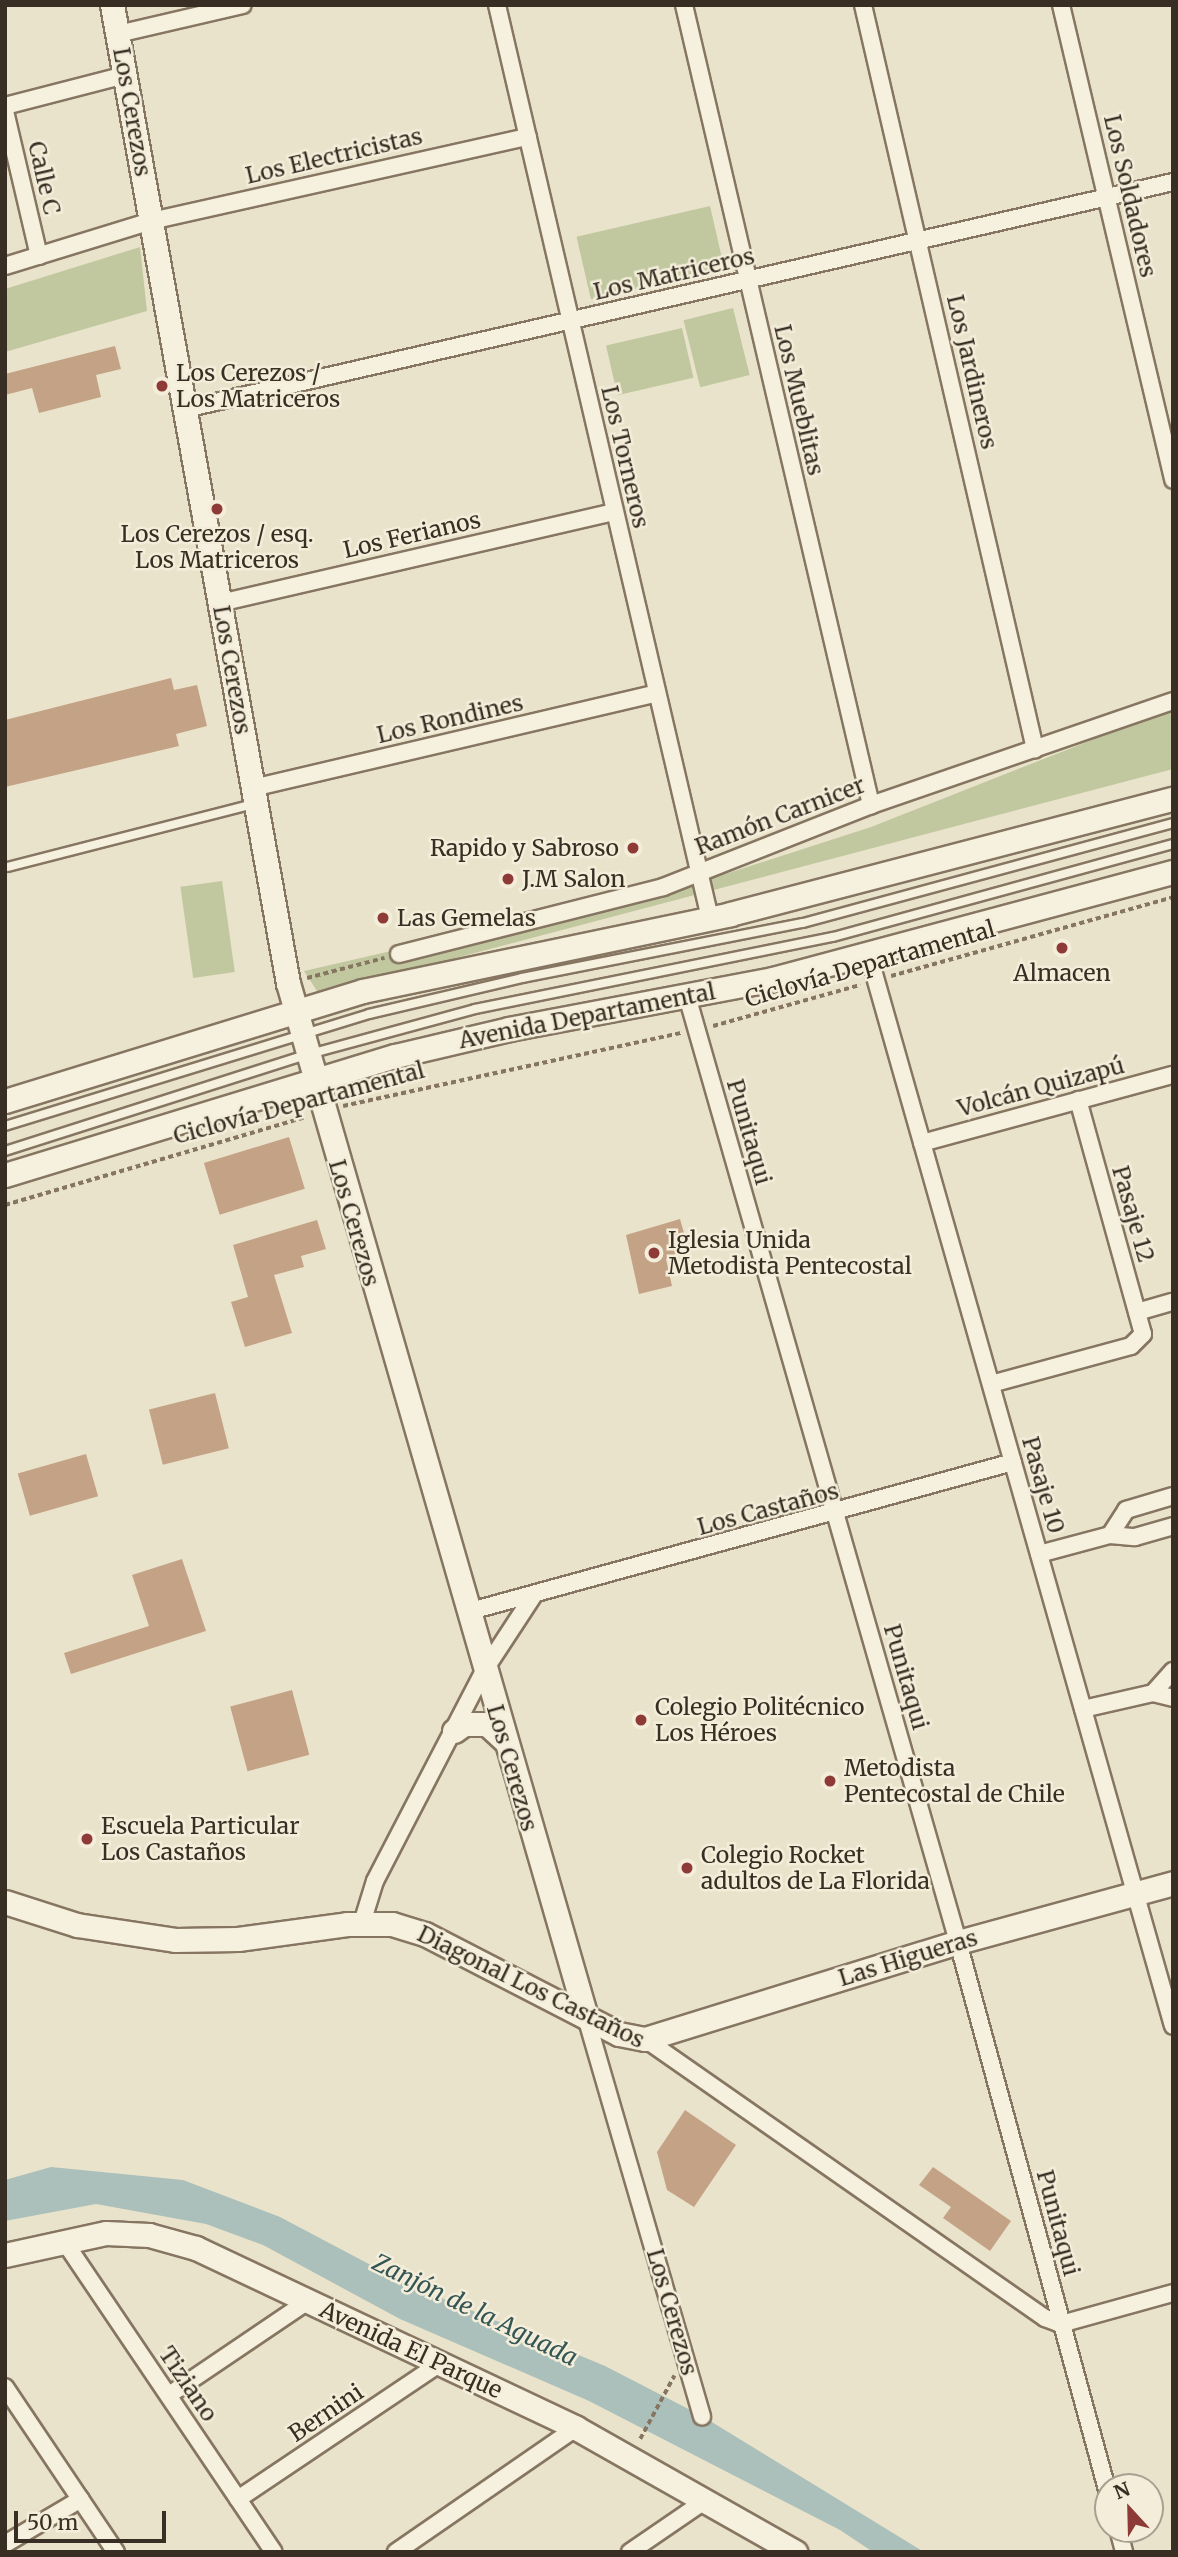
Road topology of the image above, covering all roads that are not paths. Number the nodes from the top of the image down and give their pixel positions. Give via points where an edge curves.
1 (112, 5) edge
2 (243, 5) edge
3 (497, 5) edge
4 (684, 5) edge
5 (863, 5) edge
6 (1060, 5) edge
7 (118, 34) junction
8 (125, 75) junction
9 (5, 106) edge
10 (5, 111) edge
11 (528, 137) junction
12 (1173, 182) edge
13 (1107, 197) junction
14 (151, 221) junction
15 (918, 241) junction
16 (39, 256) junction
17 (5, 266) edge
18 (748, 280) junction
19 (570, 321) junction
20 (185, 409) junction
21 (1173, 480) edge
22 (614, 512) junction
23 (220, 603) junction
24 (657, 693) junction
25 (1173, 701) edge
26 (1035, 749) junction
27 (254, 795) junction
28 (1173, 799) edge
29 (871, 805) junction
30 (1173, 823) edge
31 (1173, 844) edge
32 (8, 867) dead end
33 (699, 872) junction
34 (1173, 872) edge
35 (710, 918) junction
36 (399, 954) road end
37 (869, 956) junction
38 (687, 996) junction
39 (295, 1010) junction
40 (303, 1044) junction
41 (1173, 1075) edge
42 (313, 1079) junction
43 (6, 1097) edge
44 (1078, 1100) junction
45 (5, 1126) edge
46 (922, 1143) junction
47 (5, 1151) edge
48 (43, 1163) junction
49 (5, 1166) edge
50 (5, 1175) edge
51 (1173, 1303) edge
52 (1137, 1312) junction
53 (991, 1384) junction
54 (1013, 1462) junction
55 (1173, 1496) edge
56 (835, 1514) junction
57 (1173, 1526) edge
58 (1110, 1535) junction
59 (1039, 1554) junction
60 (533, 1595) junction
61 (467, 1612) junction
62 (484, 1671) junction
63 (1173, 1671) edge
64 (1153, 1693) junction
65 (1173, 1698) edge
66 (1083, 1709) junction
67 (454, 1731) junction
68 (504, 1740) junction
69 (1173, 1883) edge
70 (1135, 1893) junction
71 (5, 1902) edge
72 (362, 1923) junction
73 (958, 1942) junction
74 (567, 1960) junction
75 (526, 1988) junction
76 (586, 2017) junction
77 (1173, 2026) edge
78 (645, 2039) junction
79 (64, 2241) junction
80 (5, 2255) edge
81 (1173, 2292) edge
82 (308, 2301) junction
83 (1062, 2324) junction
84 (439, 2364) junction
85 (5, 2387) edge
86 (169, 2395) junction
87 (702, 2416) dead end
88 (576, 2428) junction
89 (1103, 2473) edge
90 (238, 2499) junction
91 (81, 2500) junction
92 (706, 2500) junction
93 (5, 2544) edge
94 (116, 2552) edge
95 (274, 2552) edge
96 (396, 2552) edge
97 (630, 2552) edge
98 (795, 2552) edge

1 - 7 street, Los Cerezos
2 - 7 street
3 - 11 street, Los Torneros
4 - 18 street, Los Mueblitas
5 - 15 street, Los Jardineros
6 - 13 street, Los Soldadores
7 - 8 street, Los Cerezos
8 - 9 street
8 - 14 street, Los Cerezos
10 - 16 street, Calle C
11 - 14 street, Los Electricistas
11 - 19 street, Los Torneros
12 - 13 street, Los Matriceros
13 - 15 street, Los Matriceros
13 - 21 street, Los Soldadores
14 - 16 street, Los Electricistas
14 - 20 street, Los Cerezos
15 - 18 street, Los Matriceros
15 - 26 street, Los Jardineros
16 - 17 street, Los Electricistas
18 - 19 street, Los Matriceros
18 - 29 street, Los Mueblitas
19 - 20 street, Los Matriceros
19 - 22 street, Los Torneros
20 - 23 street, Los Cerezos
22 - 23 street, Los Ferianos
22 - 24 street, Los Torneros
23 - 27 street, Los Cerezos
24 - 27 street, Los Rondines
24 - 33 street, Los Torneros
25 - 26 street, Ramón Carnicer
26 - 29 street, Ramón Carnicer
27 - 32 lane
27 - 39 street, Los Cerezos
28 - 35 street
29 - 33 street, Ramón Carnicer
30 - 40 lane via 803,923 522,978
31 - 40 lane via 833,937
33 - 35 street, Los Torneros
33 - 36 street, Ramón Carnicer via 663,887
34 - 37 street, Avenida Departamental
35 - 39 street via 522,956
37 - 38 street, Avenida Departamental
37 - 46 street, Pasaje 10
38 - 42 street, Avenida Departamental via 509,1029
38 - 56 street, Punitaqui
39 - 40 street, Los Cerezos
39 - 43 street
40 - 42 street, Los Cerezos
40 - 45 lane
40 - 47 lane
41 - 44 street, Volcán Quizapú
42 - 48 street, Avenida Departamental
42 - 61 street, Los Cerezos
44 - 46 street, Volcán Quizapú
44 - 52 street, Pasaje 12
46 - 53 street, Pasaje 10
48 - 49 lane
48 - 50 street, Avenida Departamental
51 - 52 street
52 - 53 street, Pasaje 12 via 1141,1340
53 - 54 street, Pasaje 10
54 - 56 street, Los Castaños
54 - 59 street, Pasaje 10
55 - 58 street via 1126,1510
56 - 60 street, Los Castaños
56 - 73 street, Punitaqui
57 - 58 street via 1135,1537
58 - 59 street
59 - 66 street, Pasaje 10
60 - 61 street, Los Castaños
60 - 62 street
61 - 62 street, Los Cerezos
62 - 67 street
62 - 68 street, Los Cerezos
63 - 64 street
64 - 65 street
64 - 66 street
66 - 70 street, Pasaje 10
67 - 68 street via 475,1721 487,1724
67 - 72 street via 370,1891
68 - 74 street, Los Cerezos
69 - 70 street, Las Higueras
70 - 73 street, Las Higueras
70 - 77 street, Pasaje 10
71 - 72 street, Diagonal Los Castaños via 77,1925 174,1940 238,1940
72 - 75 street, Diagonal Los Castaños via 417,1931
73 - 78 street, Las Higueras
73 - 83 street, Punitaqui
74 - 75 street via 553,1983
74 - 76 street, Los Cerezos
75 - 76 street, Diagonal Los Castaños
76 - 78 street, Diagonal Los Castaños via 619,2034
76 - 87 street, Los Cerezos
78 - 83 street, Diagonal Los Castaños via 1045,2318
79 - 80 street, Avenida El Parque
79 - 82 street, Avenida El Parque via 106,2234 173,2240
79 - 86 street, Tiziano
81 - 83 street
82 - 84 street, Avenida El Parque
82 - 86 street
83 - 89 street, Punitaqui
84 - 88 street, Avenida El Parque
84 - 90 street, Bernini
85 - 91 street
86 - 90 street, Tiziano
88 - 92 street, Avenida El Parque
88 - 96 street
90 - 95 street, Tiziano
91 - 93 street
91 - 94 street
92 - 97 street
92 - 98 street, Avenida El Parque

